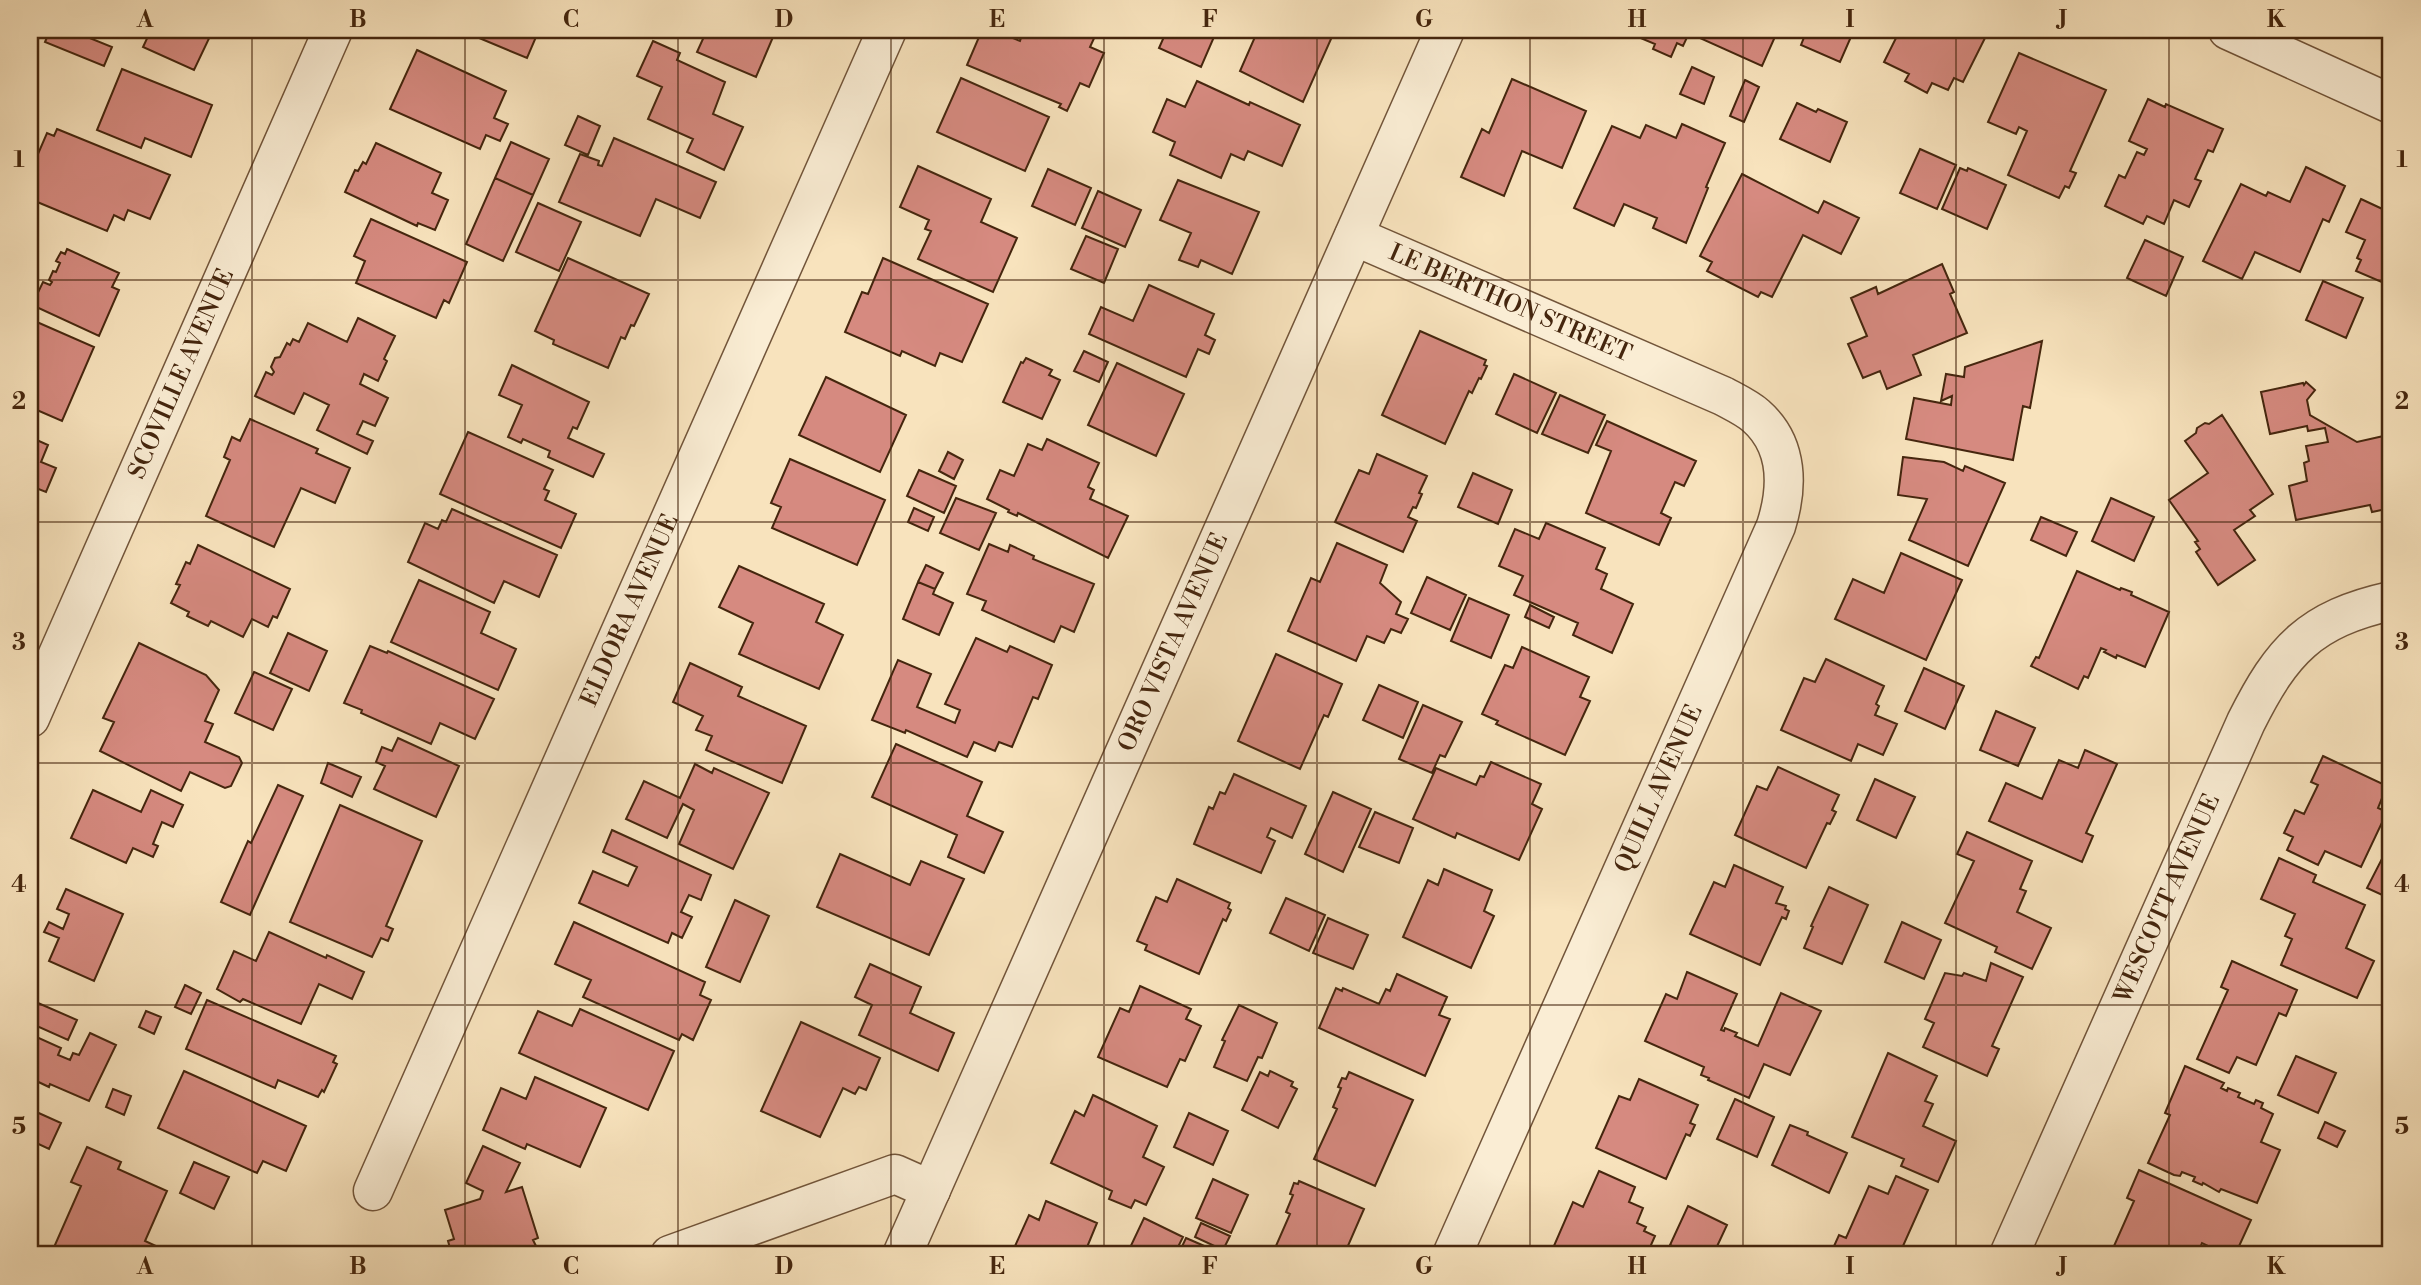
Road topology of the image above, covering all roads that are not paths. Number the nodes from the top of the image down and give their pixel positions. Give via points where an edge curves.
1 (333, 30) edge
2 (887, 30) edge
3 (1445, 30) edge
4 (2228, 30) edge
5 (2391, 104) edge
6 (1354, 236) junction
7 (1664, 370) joint
8 (2391, 601) edge
9 (30, 718) edge
10 (931, 1190) junction
11 (373, 1191) dead end
12 (670, 1255) edge
13 (902, 1255) edge
14 (1452, 1255) edge
15 (2009, 1255) edge

1 - 9 street, SCOVILLE AVENUE
2 - 11 street, ELDORA AVENUE
3 - 6 street, ORO VISTA AVENUE
4 - 5 street
6 - 7 street, LE BERTHON STREET
6 - 10 street, ORO VISTA AVENUE
7 - 14 street, QUILL AVENUE via 1756,415 1783,461 1783,504
8 - 15 street, WESCOTT AVENUE via 2343,615 2302,640 2266,682
10 - 12 street via 895,1174
10 - 13 street, ORO VISTA AVENUE

